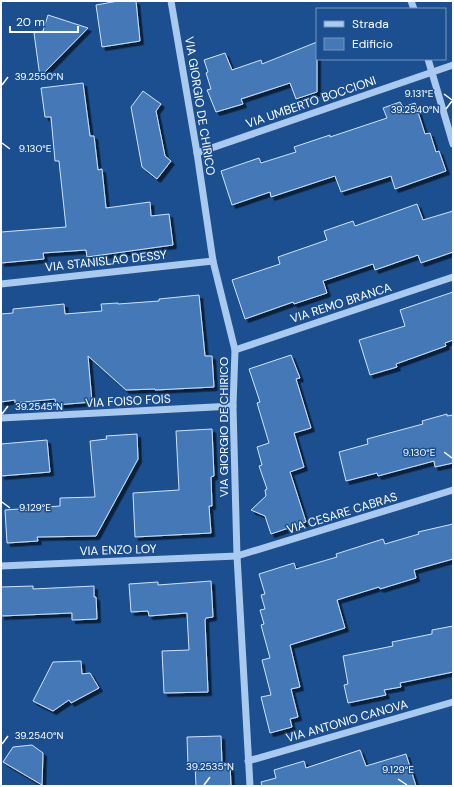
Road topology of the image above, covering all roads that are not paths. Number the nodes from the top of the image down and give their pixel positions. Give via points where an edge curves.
1 (171, 1) edge
2 (428, 60) edge
3 (453, 65) edge
4 (432, 72) junction
5 (453, 144) edge
6 (197, 153) junction
7 (213, 261) junction
8 (453, 277) edge
9 (1, 284) edge
10 (235, 350) junction
11 (233, 406) junction
12 (1, 418) edge
13 (453, 490) edge
14 (237, 556) junction
15 (1, 566) edge
16 (453, 702) edge
17 (248, 761) junction
18 (250, 786) edge

1 - 6 street, VIA GIORGIO DE CHIRICO
2 - 4 street
3 - 4 street, VIA UMBERTO BOCCIONI
4 - 5 street
4 - 6 street, VIA UMBERTO BOCCIONI
6 - 7 street, VIA GIORGIO DE CHIRICO
7 - 9 street, VIA STANISLAO DESSY
7 - 10 street, VIA GIORGIO DE CHIRICO
8 - 10 street, VIA REMO BRANCA
10 - 11 street, VIA GIORGIO DE CHIRICO
11 - 12 street, VIA FOISO FOIS
11 - 14 street, VIA GIORGIO DE CHIRICO
13 - 14 street, VIA CESARE CABRAS
14 - 15 street, VIA ENZO LOY
14 - 17 street, VIA GIORGIO DE CHIRICO
16 - 17 street, VIA ANTONIO CANOVA
17 - 18 street, VIA GIORGIO DE CHIRICO

